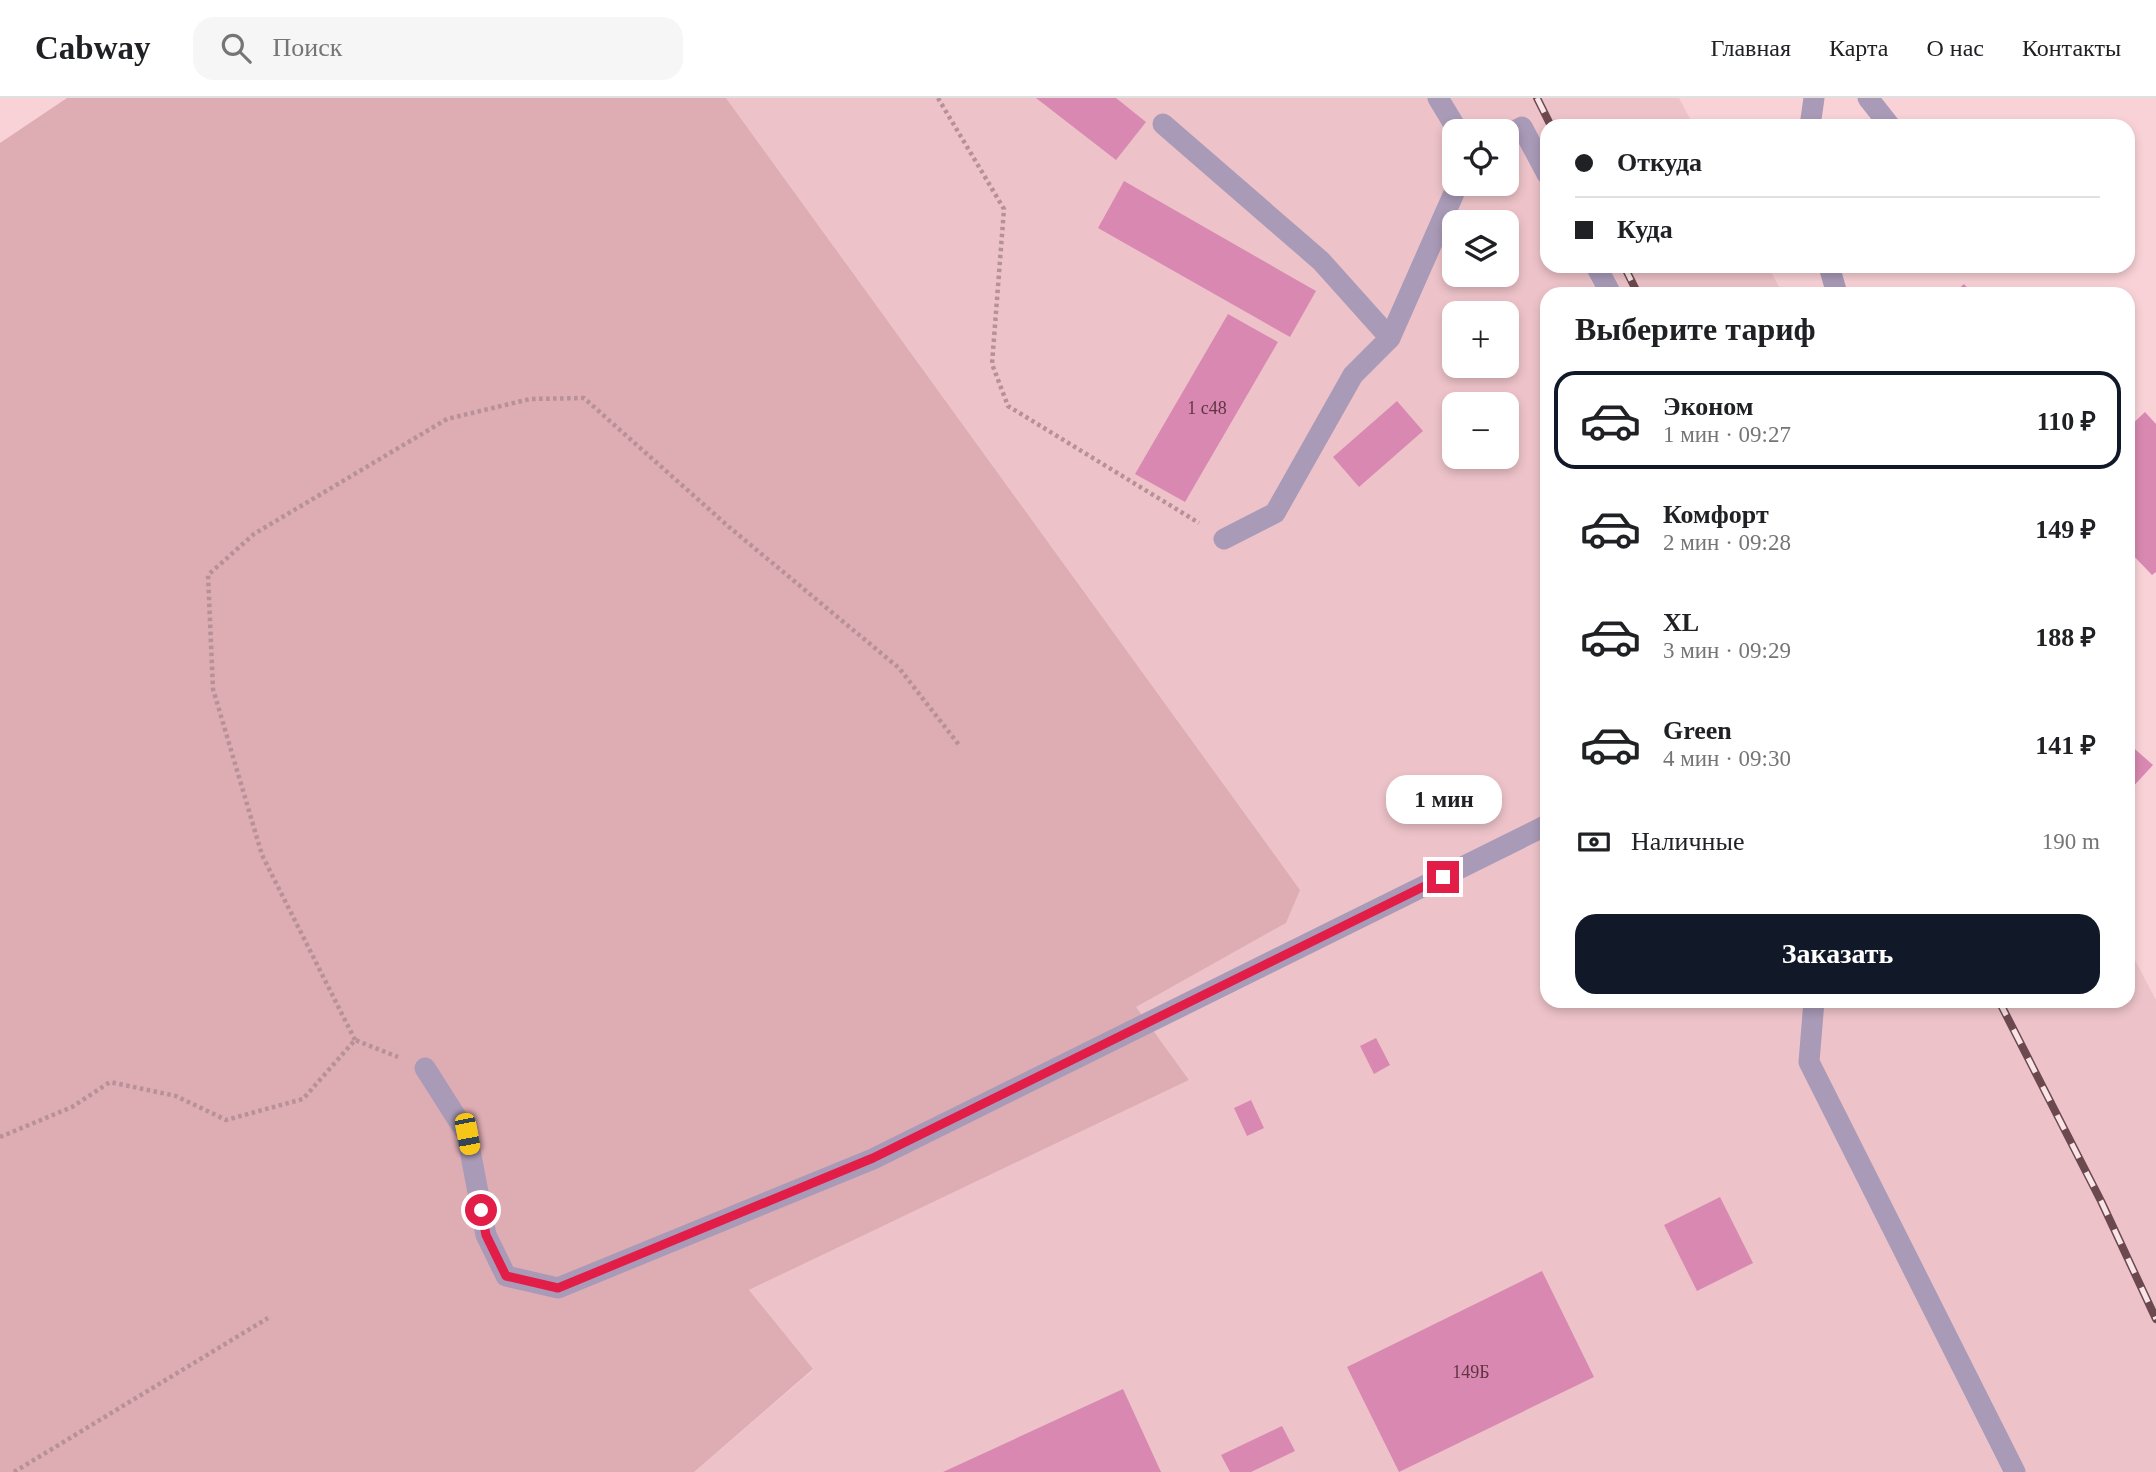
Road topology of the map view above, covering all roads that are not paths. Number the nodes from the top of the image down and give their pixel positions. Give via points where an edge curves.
1 (1438, 98) edge
2 (1814, 98) edge
3 (1868, 98) edge
4 (1451, 119) edge
5 (1811, 119) edge
6 (1884, 119) edge
7 (1163, 124) dead end
8 (1519, 129) edge
9 (1540, 161) edge
10 (1453, 196) edge
11 (1390, 338) junction
12 (1224, 539) road end
13 (1540, 828) edge
14 (1813, 1008) edge
15 (425, 1068) road end
16 (2015, 1472) edge

1 - 4 lane
2 - 5 lane
3 - 6 lane
7 - 11 lane via 1321,261
8 - 9 lane
10 - 11 lane
11 - 12 lane via 1353,375 1275,513
13 - 15 lane via 873,1158 558,1288 506,1276 486,1235 467,1134
14 - 16 lane via 1808,1062

